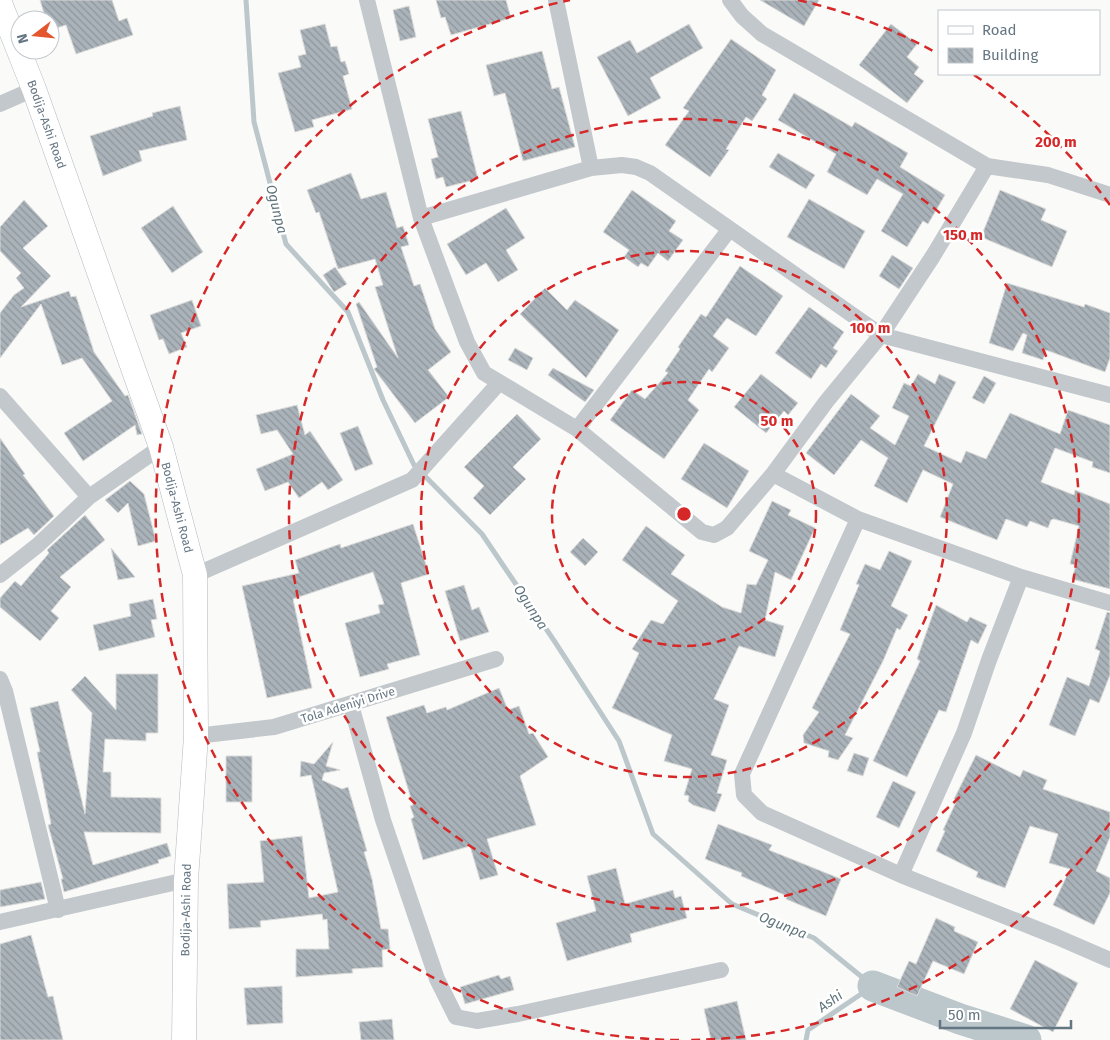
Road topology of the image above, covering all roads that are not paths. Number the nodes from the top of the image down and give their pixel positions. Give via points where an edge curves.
1 (368, 0) edge
2 (556, 0) edge
3 (730, 0) edge
4 (0, 3) edge
5 (34, 89) junction
6 (0, 104) edge
7 (987, 166) junction
8 (591, 168) junction
9 (1110, 194) edge
10 (421, 218) junction
11 (729, 230) junction
12 (881, 334) junction
13 (499, 383) junction
14 (1110, 395) edge
15 (0, 396) edge
16 (577, 429) junction
17 (161, 447) junction
18 (773, 474) junction
19 (89, 498) junction
20 (858, 518) junction
21 (0, 575) edge
22 (194, 576) junction
23 (1021, 577) junction
24 (1110, 602) edge
25 (496, 659) dead end
26 (0, 679) edge
27 (351, 704) junction
28 (196, 736) junction
29 (901, 874) junction
30 (186, 880) junction
31 (58, 910) junction
32 (0, 922) edge
33 (1110, 960) edge
34 (721, 970) dead end
35 (184, 1040) edge

1 - 10 street
2 - 8 street
3 - 7 street via 762,34
4 - 5 street, Bodija-Ashi Road
5 - 6 street
5 - 17 street, Bodija-Ashi Road
7 - 9 street via 1048,175
7 - 12 street
8 - 10 street
8 - 11 street via 622,165 650,173
10 - 13 street via 467,342 484,373
11 - 12 street
11 - 16 street
12 - 14 street
12 - 18 street
13 - 16 street
13 - 22 street via 412,480
15 - 19 street
16 - 18 street via 702,532 714,535 727,528
17 - 19 street
17 - 22 street, Bodija-Ashi Road
18 - 20 street
19 - 21 street
20 - 23 street
20 - 29 street via 742,774 742,784 744,795 762,813
22 - 28 street, Bodija-Ashi Road
23 - 24 street
23 - 29 street via 964,733
25 - 27 street, Tola Adeniyi Drive
26 - 31 street via 6,691
27 - 28 street, Tola Adeniyi Drive via 274,727
27 - 34 street via 386,829 437,979 456,1017 478,1021 510,1016
28 - 30 street, Bodija-Ashi Road
29 - 33 street
30 - 31 street
30 - 35 street, Bodija-Ashi Road
31 - 32 street

